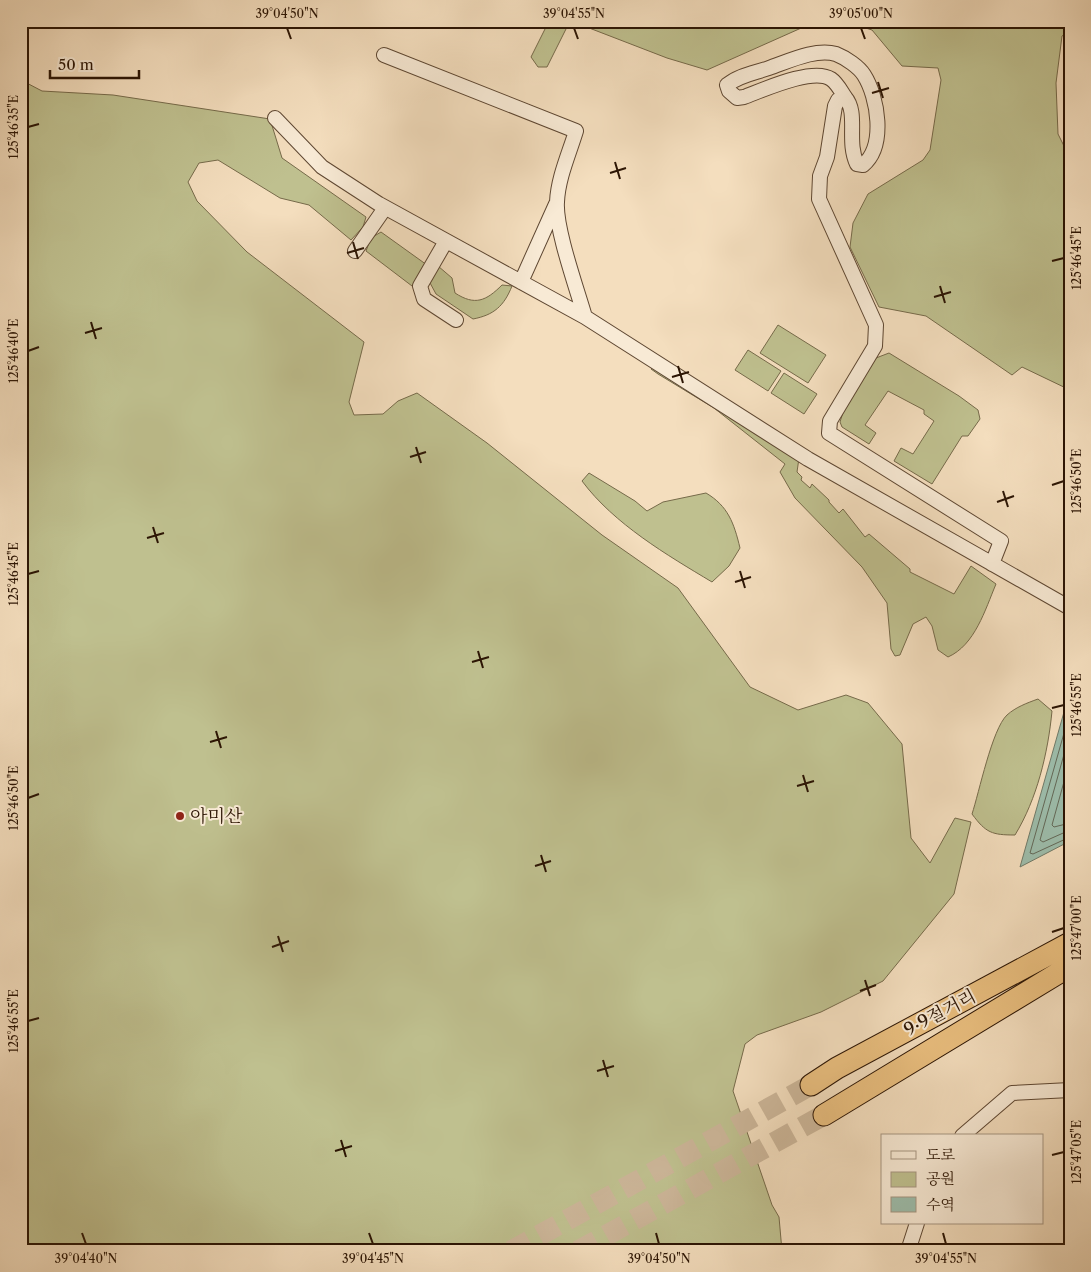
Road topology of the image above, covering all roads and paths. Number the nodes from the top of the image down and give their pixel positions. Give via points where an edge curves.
1 (384, 55) dead end
2 (845, 97) junction
3 (275, 118) dead end
4 (556, 204) junction
5 (385, 208) junction
6 (446, 241) junction
7 (355, 251) dead end
8 (520, 282) junction
9 (585, 317) junction
10 (456, 320) dead end
11 (992, 564) junction
12 (1070, 608) edge
13 (1070, 943) edge
14 (1070, 966) edge
15 (811, 1084) tunnel mouth
16 (1070, 1090) edge
17 (824, 1115) tunnel mouth
18 (964, 1134) edge
19 (917, 1224) edge
20 (908, 1251) edge

1 - 4 street via 576,131
2 - 2 street via 852,110 852,154 856,164 863,165 869,160 876,137 876,110 863,73 837,54 823,52 792,59 735,79 728,85 736,98 806,76 820,75 831,78
2 - 11 street via 834,106 827,157 820,176 819,200 876,325 875,346 830,421 829,433 1001,541
3 - 5 street via 322,167
4 - 8 street
4 - 9 street
5 - 6 street
5 - 7 street
6 - 8 street
6 - 10 street via 420,286 424,299
8 - 9 street
9 - 11 street via 808,459
11 - 12 street
13 - 15 highway, 9·9절거리
14 - 17 highway, 9·9절거리
16 - 18 street via 1012,1093
19 - 20 street

